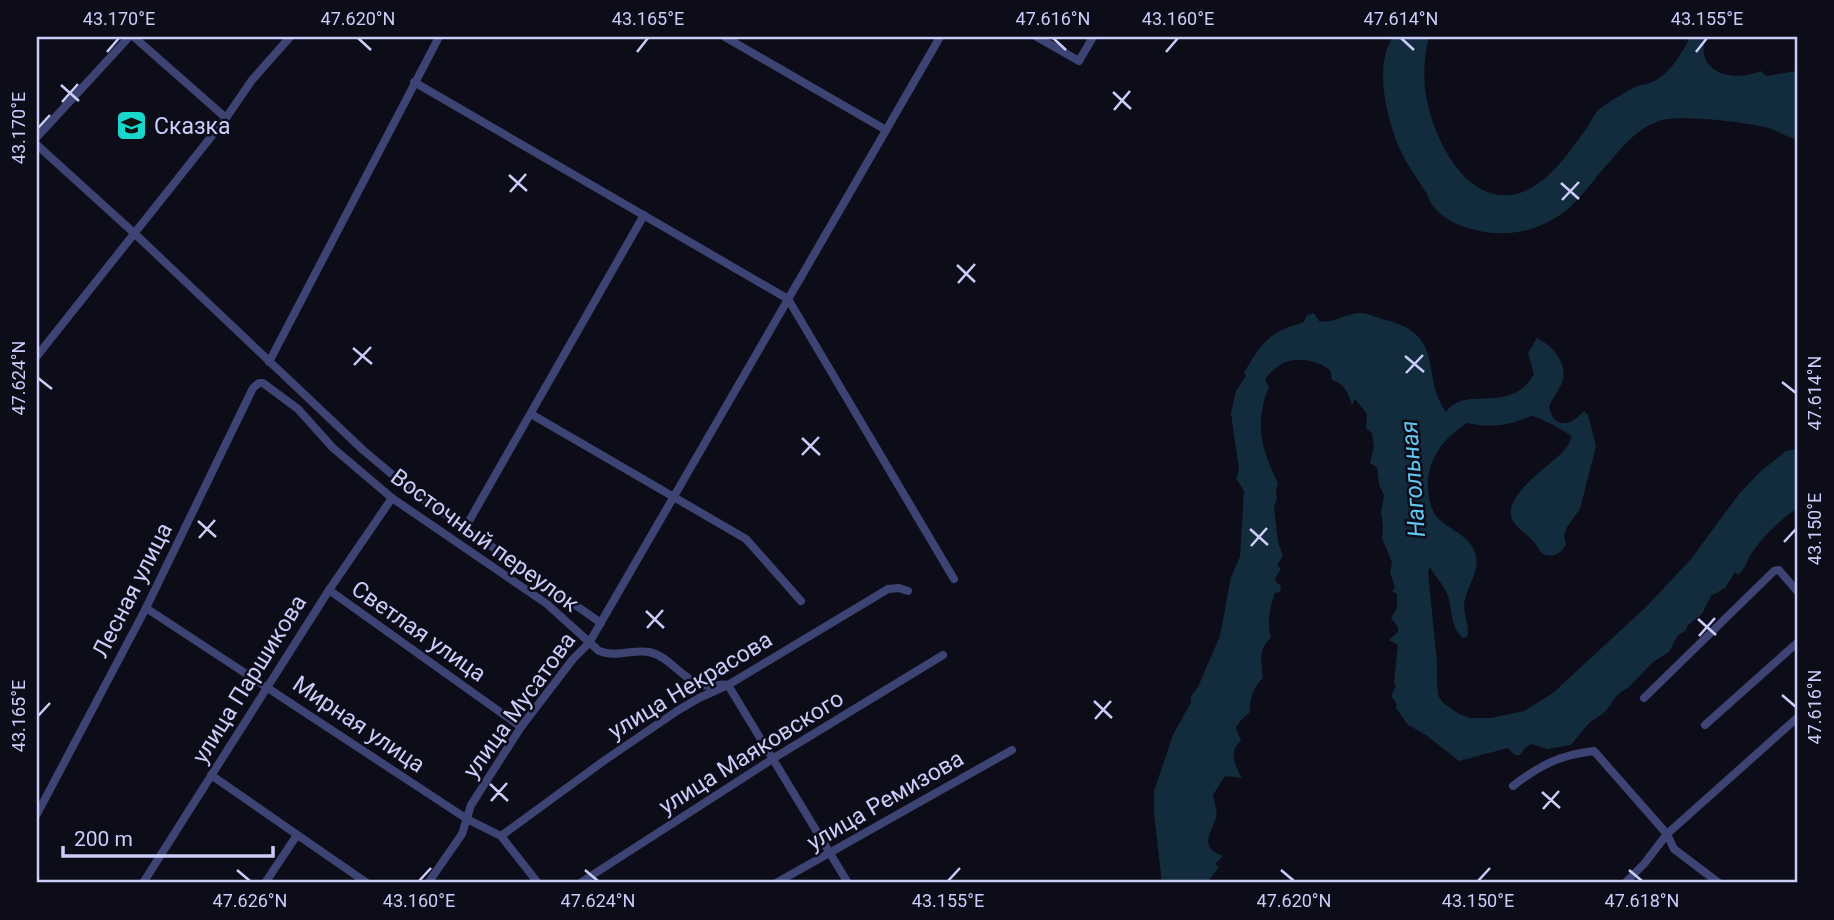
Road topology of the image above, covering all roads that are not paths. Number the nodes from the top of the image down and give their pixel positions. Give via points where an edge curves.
1 (131, 37) edge
2 (290, 37) edge
3 (439, 37) edge
4 (725, 37) edge
5 (940, 37) edge
6 (1037, 37) edge
7 (1093, 37) edge
8 (414, 82) junction
9 (226, 118) junction
10 (886, 130) junction
11 (37, 136) edge
12 (37, 145) edge
13 (644, 215) junction
14 (133, 232) junction
15 (788, 299) junction
16 (37, 356) edge
17 (269, 362) junction
18 (259, 383) joint
19 (531, 414) junction
20 (674, 496) junction
21 (392, 498) junction
22 (465, 528) junction
23 (954, 579) dead end
24 (328, 590) junction
25 (908, 590) dead end
26 (1797, 591) edge
27 (801, 601) dead end
28 (146, 607) junction
29 (601, 623) junction
30 (589, 643) junction
31 (1797, 643) edge
32 (943, 654) dead end
33 (267, 685) junction
34 (729, 685) junction
35 (1644, 698) dead end
36 (1797, 718) edge
37 (1705, 725) dead end
38 (521, 727) junction
39 (1012, 750) dead end
40 (774, 758) junction
41 (211, 775) junction
42 (1513, 786) dead end
43 (37, 814) edge
44 (467, 819) junction
45 (1667, 834) junction
46 (297, 835) junction
47 (501, 836) junction
48 (829, 853) junction
49 (143, 883) edge
50 (265, 883) edge
51 (368, 883) edge
52 (428, 883) edge
53 (538, 883) edge
54 (580, 883) edge
55 (776, 883) edge
56 (848, 883) edge
57 (1625, 883) edge
58 (1719, 883) edge

1 - 9 street
1 - 11 street
2 - 9 street
3 - 8 street
4 - 10 street
5 - 10 street, улица Мусатова
6 - 7 street via 1079,61
8 - 13 street
8 - 17 street
9 - 14 street
10 - 15 street, улица Мусатова
12 - 14 street, Восточный переулок
13 - 15 street
13 - 19 street
14 - 16 street
14 - 17 street, Восточный переулок
15 - 20 street, улица Мусатова
15 - 23 street
17 - 22 street, Восточный переулок via 363,450
18 - 21 street, Восточный переулок via 298,409 333,448
18 - 28 street, Лесная улица
19 - 20 street
19 - 22 street
20 - 27 street via 746,539
20 - 29 street, улица Мусатова
21 - 24 street, улица Паршикова
21 - 30 street, Восточный переулок via 547,604
22 - 29 street, Восточный переулок
24 - 33 street, улица Паршикова
24 - 38 street, Светлая улица
25 - 34 street, улица Некрасова via 888,589
26 - 35 street via 1784,573 1774,571
28 - 33 street, Мирная улица
28 - 43 street, Лесная улица
29 - 30 street, улица Мусатова
30 - 34 street, Восточный переулок via 609,655 650,652 702,685
30 - 38 street, улица Мусатова
31 - 37 street
32 - 40 street, улица Маяковского
33 - 41 street, улица Паршикова
33 - 44 street, Мирная улица
34 - 40 street
34 - 47 street, улица Некрасова via 677,711
36 - 45 street
38 - 44 street, улица Мусатова via 471,805
39 - 48 street, улица Ремизова
40 - 48 street
40 - 54 street, улица Маяковского
41 - 46 street
41 - 49 street, улица Паршикова
42 - 45 street via 1536,768 1569,754 1594,751
44 - 47 street, Мирная улица
44 - 52 street, улица Мусатова via 462,834
45 - 57 street
45 - 58 street via 1674,849
46 - 50 street
46 - 51 street
47 - 53 street, Мирная улица
48 - 55 street, улица Ремизова
48 - 56 street

